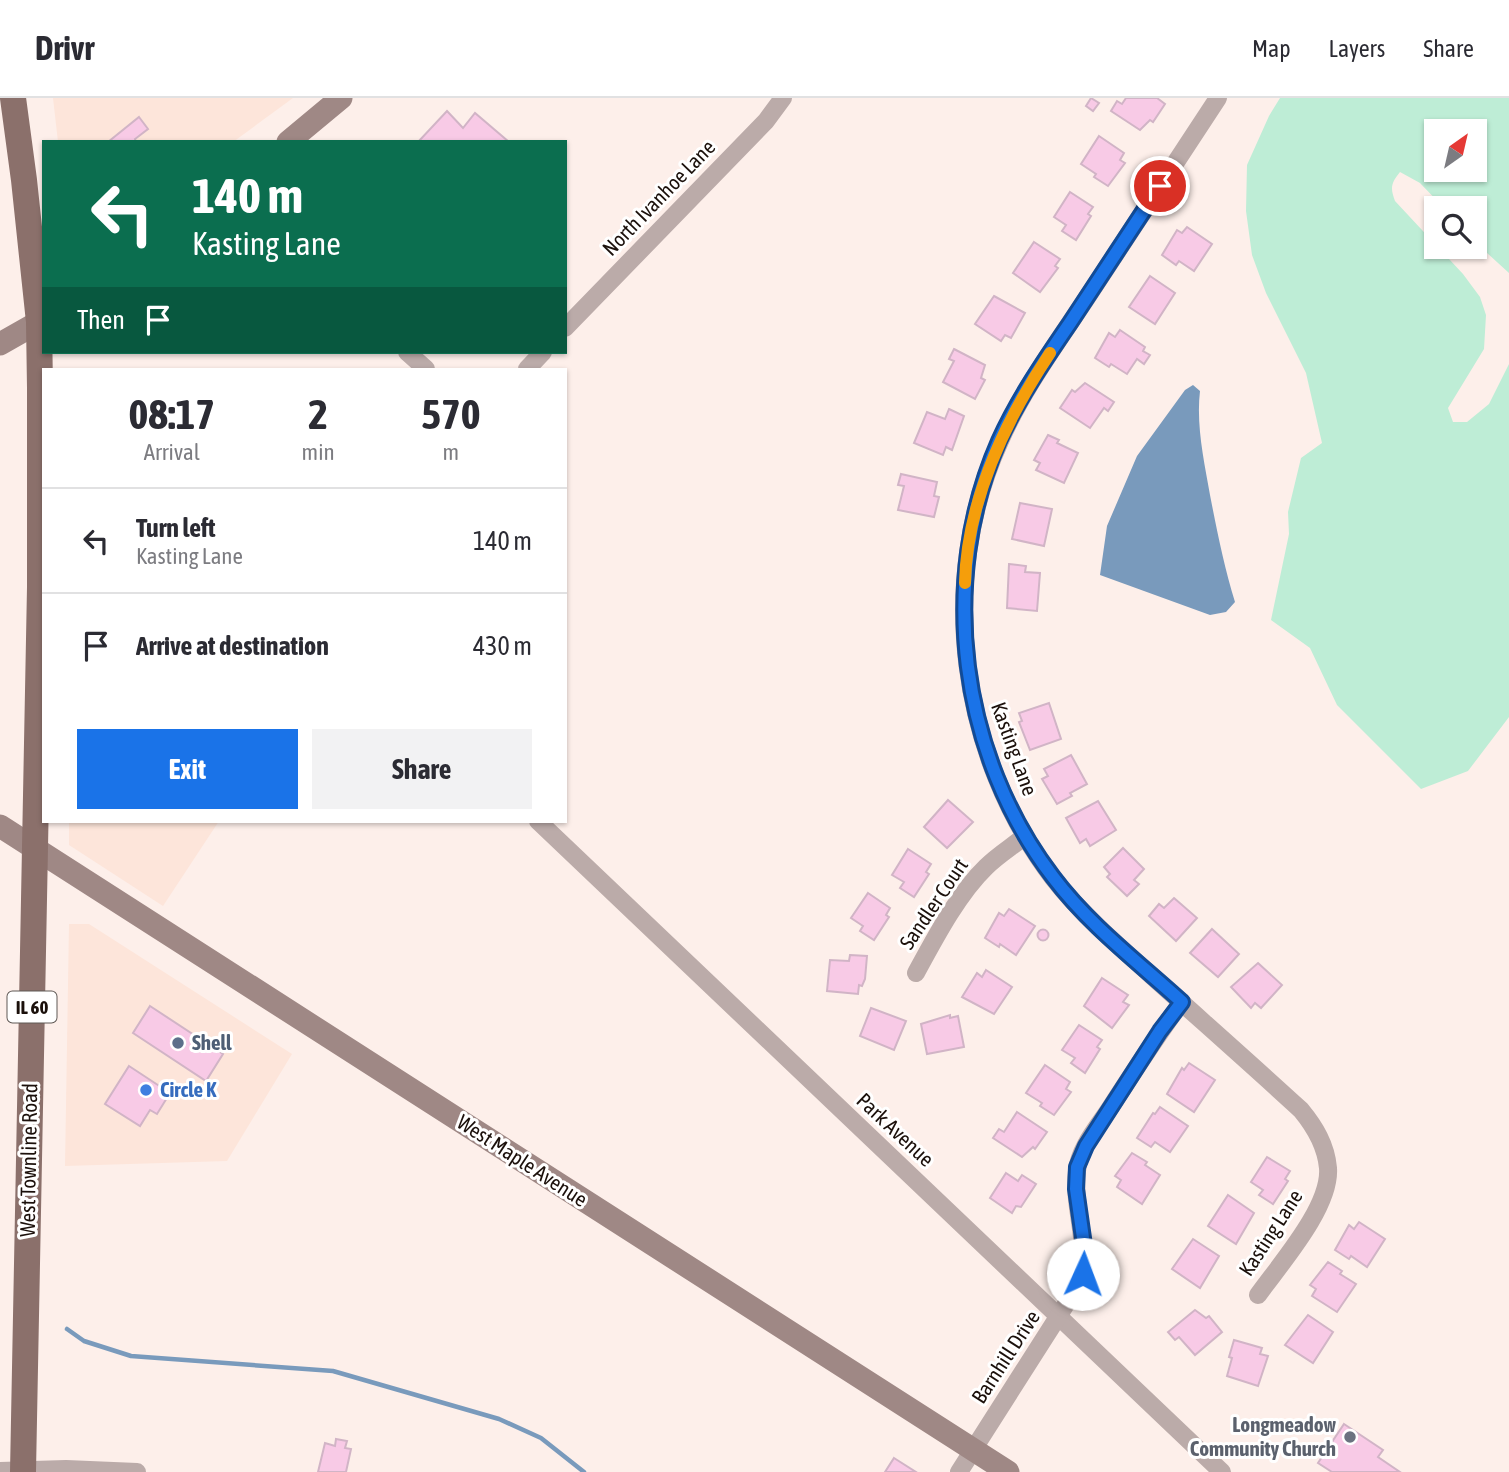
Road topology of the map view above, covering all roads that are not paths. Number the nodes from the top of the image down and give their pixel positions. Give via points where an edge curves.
1 (13, 98) edge
2 (341, 98) edge
3 (783, 98) edge
4 (1218, 98) edge
5 (290, 140) edge
6 (41, 320) edge
7 (567, 326) edge
8 (0, 344) edge
9 (409, 354) edge
10 (541, 354) edge
11 (425, 368) edge
12 (528, 368) edge
13 (540, 823) edge
14 (0, 826) edge
15 (1026, 835) junction
16 (35, 849) junction
17 (916, 973) dead end
18 (1182, 1002) junction
19 (1258, 1295) dead end
20 (1058, 1318) junction
21 (974, 1450) junction
22 (15, 1471) edge
23 (137, 1472) edge
24 (959, 1472) edge
25 (1008, 1472) edge
26 (1222, 1472) edge

1 - 6 main road, IL 60
2 - 5 main road
3 - 7 street, North Ivanhoe Lane
4 - 15 street, Kasting Lane via 1029,385 1000,441 975,517 964,615 971,696 997,780
6 - 8 main road
6 - 16 main road, IL 60
9 - 11 street
10 - 12 street
13 - 20 street, Park Avenue
14 - 16 main road, West Maple Avenue
15 - 17 street, Sandler Court via 974,881
15 - 18 street, Kasting Lane via 1053,877 1086,915
16 - 21 main road, West Maple Avenue
16 - 22 main road, West Townline Road / IL 60
18 - 19 street, Kasting Lane via 1301,1110 1316,1128 1326,1153 1329,1170 1320,1204
18 - 20 street, Barnhill Drive via 1086,1146 1077,1167 1083,1274
20 - 21 street, Barnhill Drive
20 - 26 street, Park Avenue
21 - 24 street, Barnhill Drive
21 - 25 main road, West Maple Avenue
22 - 23 street

